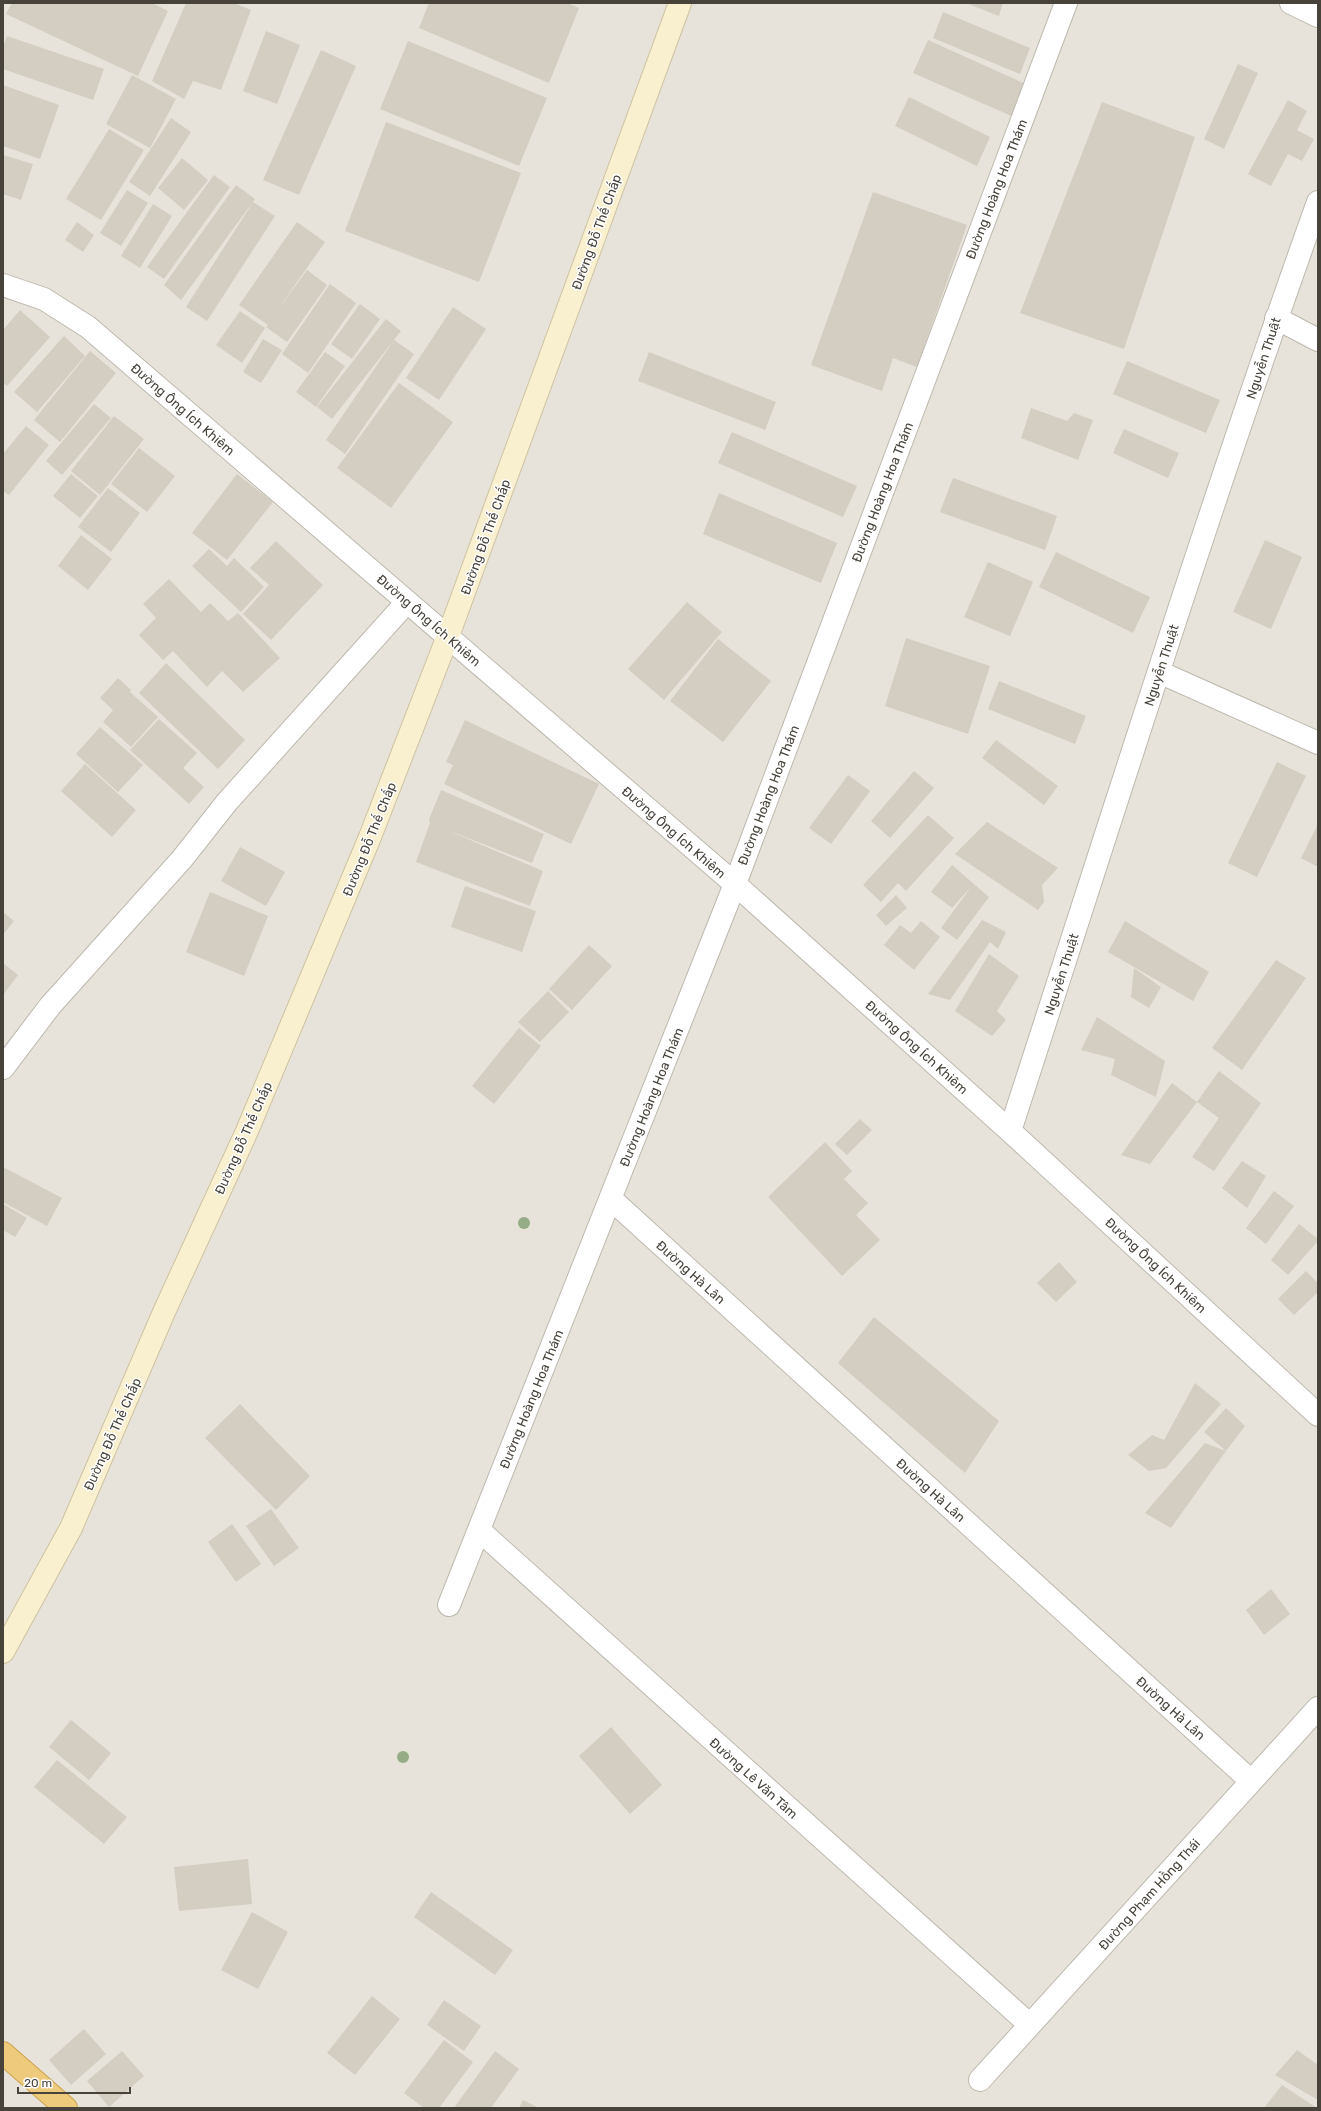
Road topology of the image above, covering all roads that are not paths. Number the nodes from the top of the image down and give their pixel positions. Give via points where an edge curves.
1 (680, 3) edge
2 (1066, 3) edge
3 (1291, 3) edge
4 (1318, 16) edge
5 (1318, 202) edge
6 (3, 286) edge
7 (1276, 318) junction
8 (1318, 340) edge
9 (407, 602) junction
10 (448, 636) junction
11 (1159, 672) junction
12 (1318, 743) edge
13 (735, 884) junction
14 (3, 1068) edge
15 (1010, 1131) junction
16 (611, 1199) junction
17 (1318, 1415) edge
18 (479, 1530) junction
19 (449, 1605) dead end
20 (3, 1652) edge
21 (1318, 1708) edge
22 (1252, 1781) junction
23 (1030, 2025) junction
24 (3, 2053) edge
25 (980, 2080) dead end
26 (66, 2108) edge

1 - 10 street, Đường Đỗ Thế Chấp
2 - 13 street, Đường Hoàng Hoa Thám
3 - 4 street
5 - 7 street, Nguyễn Thuật
6 - 9 street, Đường Ông Ích Khiêm via 44,299 88,327
7 - 8 street
7 - 11 street, Nguyễn Thuật
9 - 10 street, Đường Ông Ích Khiêm
9 - 14 street via 227,802 182,859 50,1006
10 - 13 street, Đường Ông Ích Khiêm
10 - 20 street, Đường Đỗ Thế Chấp via 370,838 247,1131 164,1312 71,1528
11 - 12 street
11 - 15 street, Nguyễn Thuật
13 - 15 street, Đường Ông Ích Khiêm
13 - 16 street, Đường Hoàng Hoa Thám
15 - 17 street, Đường Ông Ích Khiêm
16 - 18 street, Đường Hoàng Hoa Thám
16 - 22 street, Đường Hà Lân
18 - 19 street, Đường Hoàng Hoa Thám
18 - 23 street, Đường Lê Văn Tâm
21 - 22 street, Đường Phạm Hồng Thái
22 - 23 street, Đường Phạm Hồng Thái
23 - 25 street, Đường Phạm Hồng Thái
24 - 26 highway

